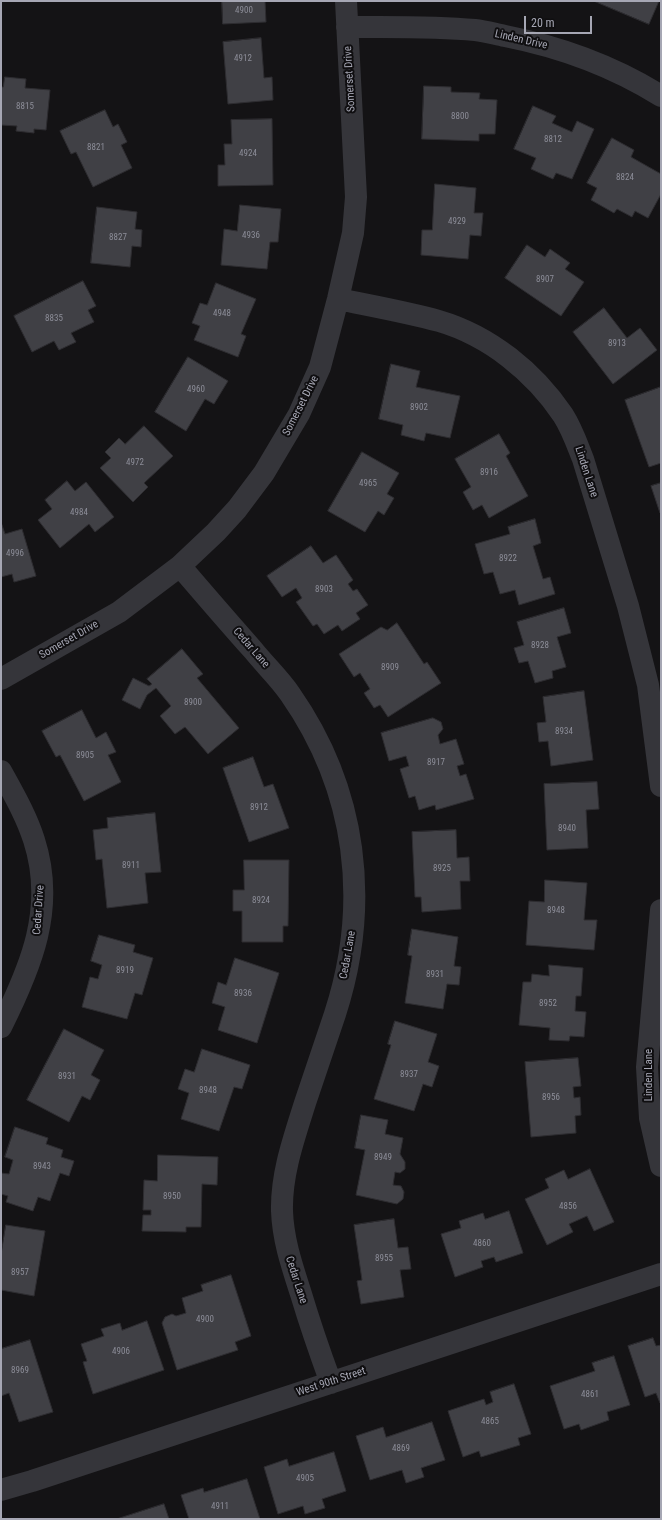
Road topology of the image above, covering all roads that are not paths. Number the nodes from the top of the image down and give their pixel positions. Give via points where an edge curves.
1 (346, 1) edge
2 (347, 27) junction
3 (661, 96) edge
4 (338, 299) junction
5 (180, 566) junction
6 (1, 679) edge
7 (1, 771) edge
8 (661, 786) edge
9 (661, 910) edge
10 (1, 1027) edge
11 (661, 1166) edge
12 (661, 1274) edge
13 (331, 1382) junction
14 (1, 1490) edge

1 - 2 street, Somerset Drive
2 - 3 street, Linden Drive via 477,30 534,42 596,62
2 - 4 street, Somerset Drive via 356,197 353,233
4 - 5 street, Somerset Drive via 320,367 299,414 264,473 237,509
4 - 8 street, Linden Lane via 440,322 480,338 534,379 563,415 583,459 628,606 648,685
5 - 6 street, Somerset Drive via 119,612
5 - 13 street, Cedar Lane via 290,693 315,733 337,784 350,836 354,863 352,946 339,1002 286,1167 282,1210 287,1252
7 - 10 street, Cedar Drive via 35,841 42,894 38,937 32,958
9 - 11 street, Linden Lane via 647,1067 650,1118
12 - 13 street, West 90th Street
13 - 14 street, West 90th Street

